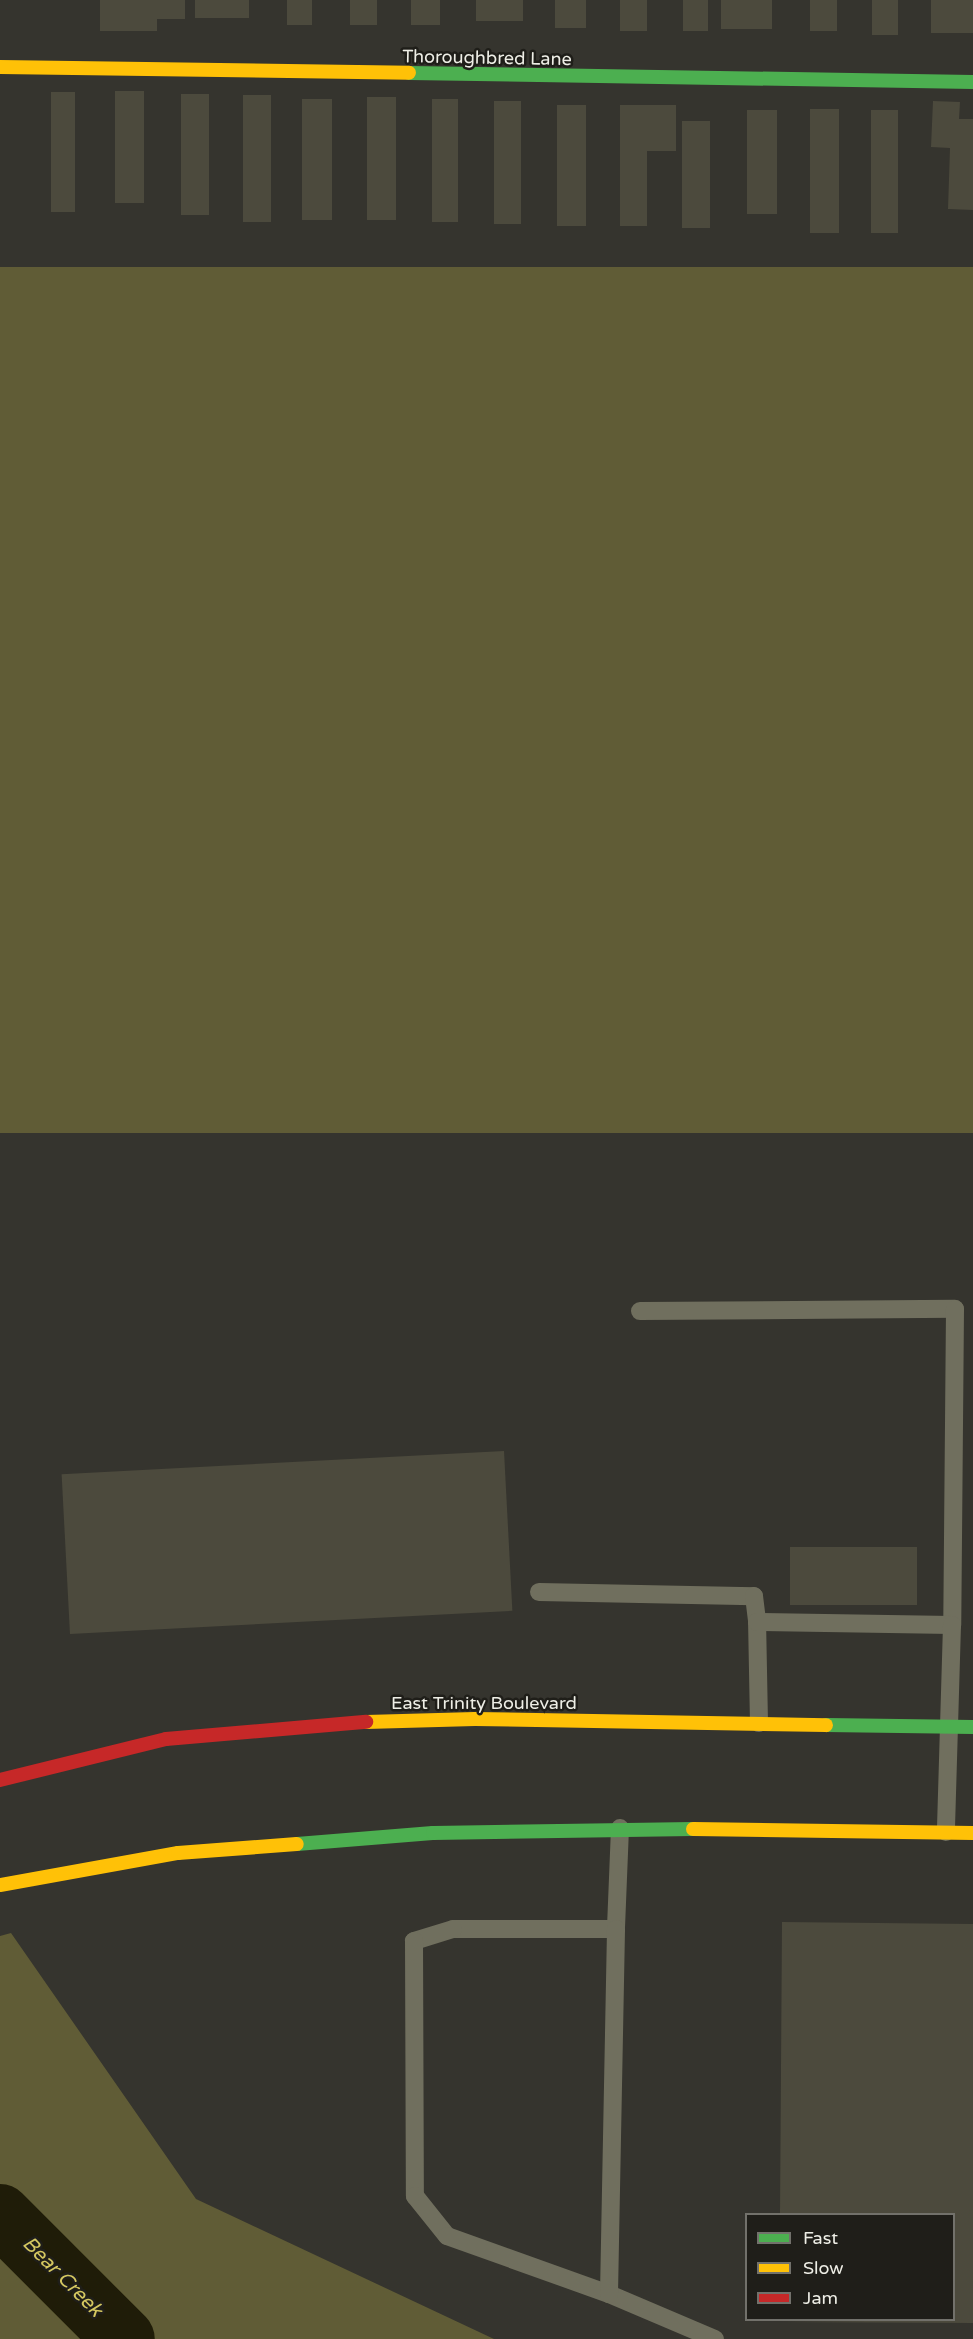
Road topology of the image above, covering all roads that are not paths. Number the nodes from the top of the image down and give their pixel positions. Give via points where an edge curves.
1 (0, 67) edge
2 (973, 82) edge
3 (640, 1311) dead end
4 (539, 1592) dead end
5 (757, 1622) junction
6 (952, 1625) junction
7 (759, 1723) junction
8 (949, 1727) junction
9 (973, 1727) edge
10 (0, 1780) edge
11 (620, 1828) junction
12 (946, 1832) junction
13 (973, 1833) edge
14 (1, 1885) edge
15 (616, 1929) junction
16 (609, 2294) junction
17 (715, 2339) edge

1 - 2 main road, Thoroughbred Lane
3 - 6 lane via 955,1309
4 - 5 lane via 754,1596
5 - 6 lane
5 - 7 lane
6 - 8 lane
7 - 8 main road, East Trinity Boulevard
7 - 10 main road, East Trinity Boulevard via 475,1719 254,1729 166,1739
8 - 9 main road, East Trinity Boulevard
8 - 12 lane
11 - 12 main road
11 - 14 main road via 433,1833 178,1853
11 - 15 lane
12 - 13 main road
15 - 16 lane
15 - 16 lane via 453,1929 414,1941 414,2196 447,2236
16 - 17 lane

